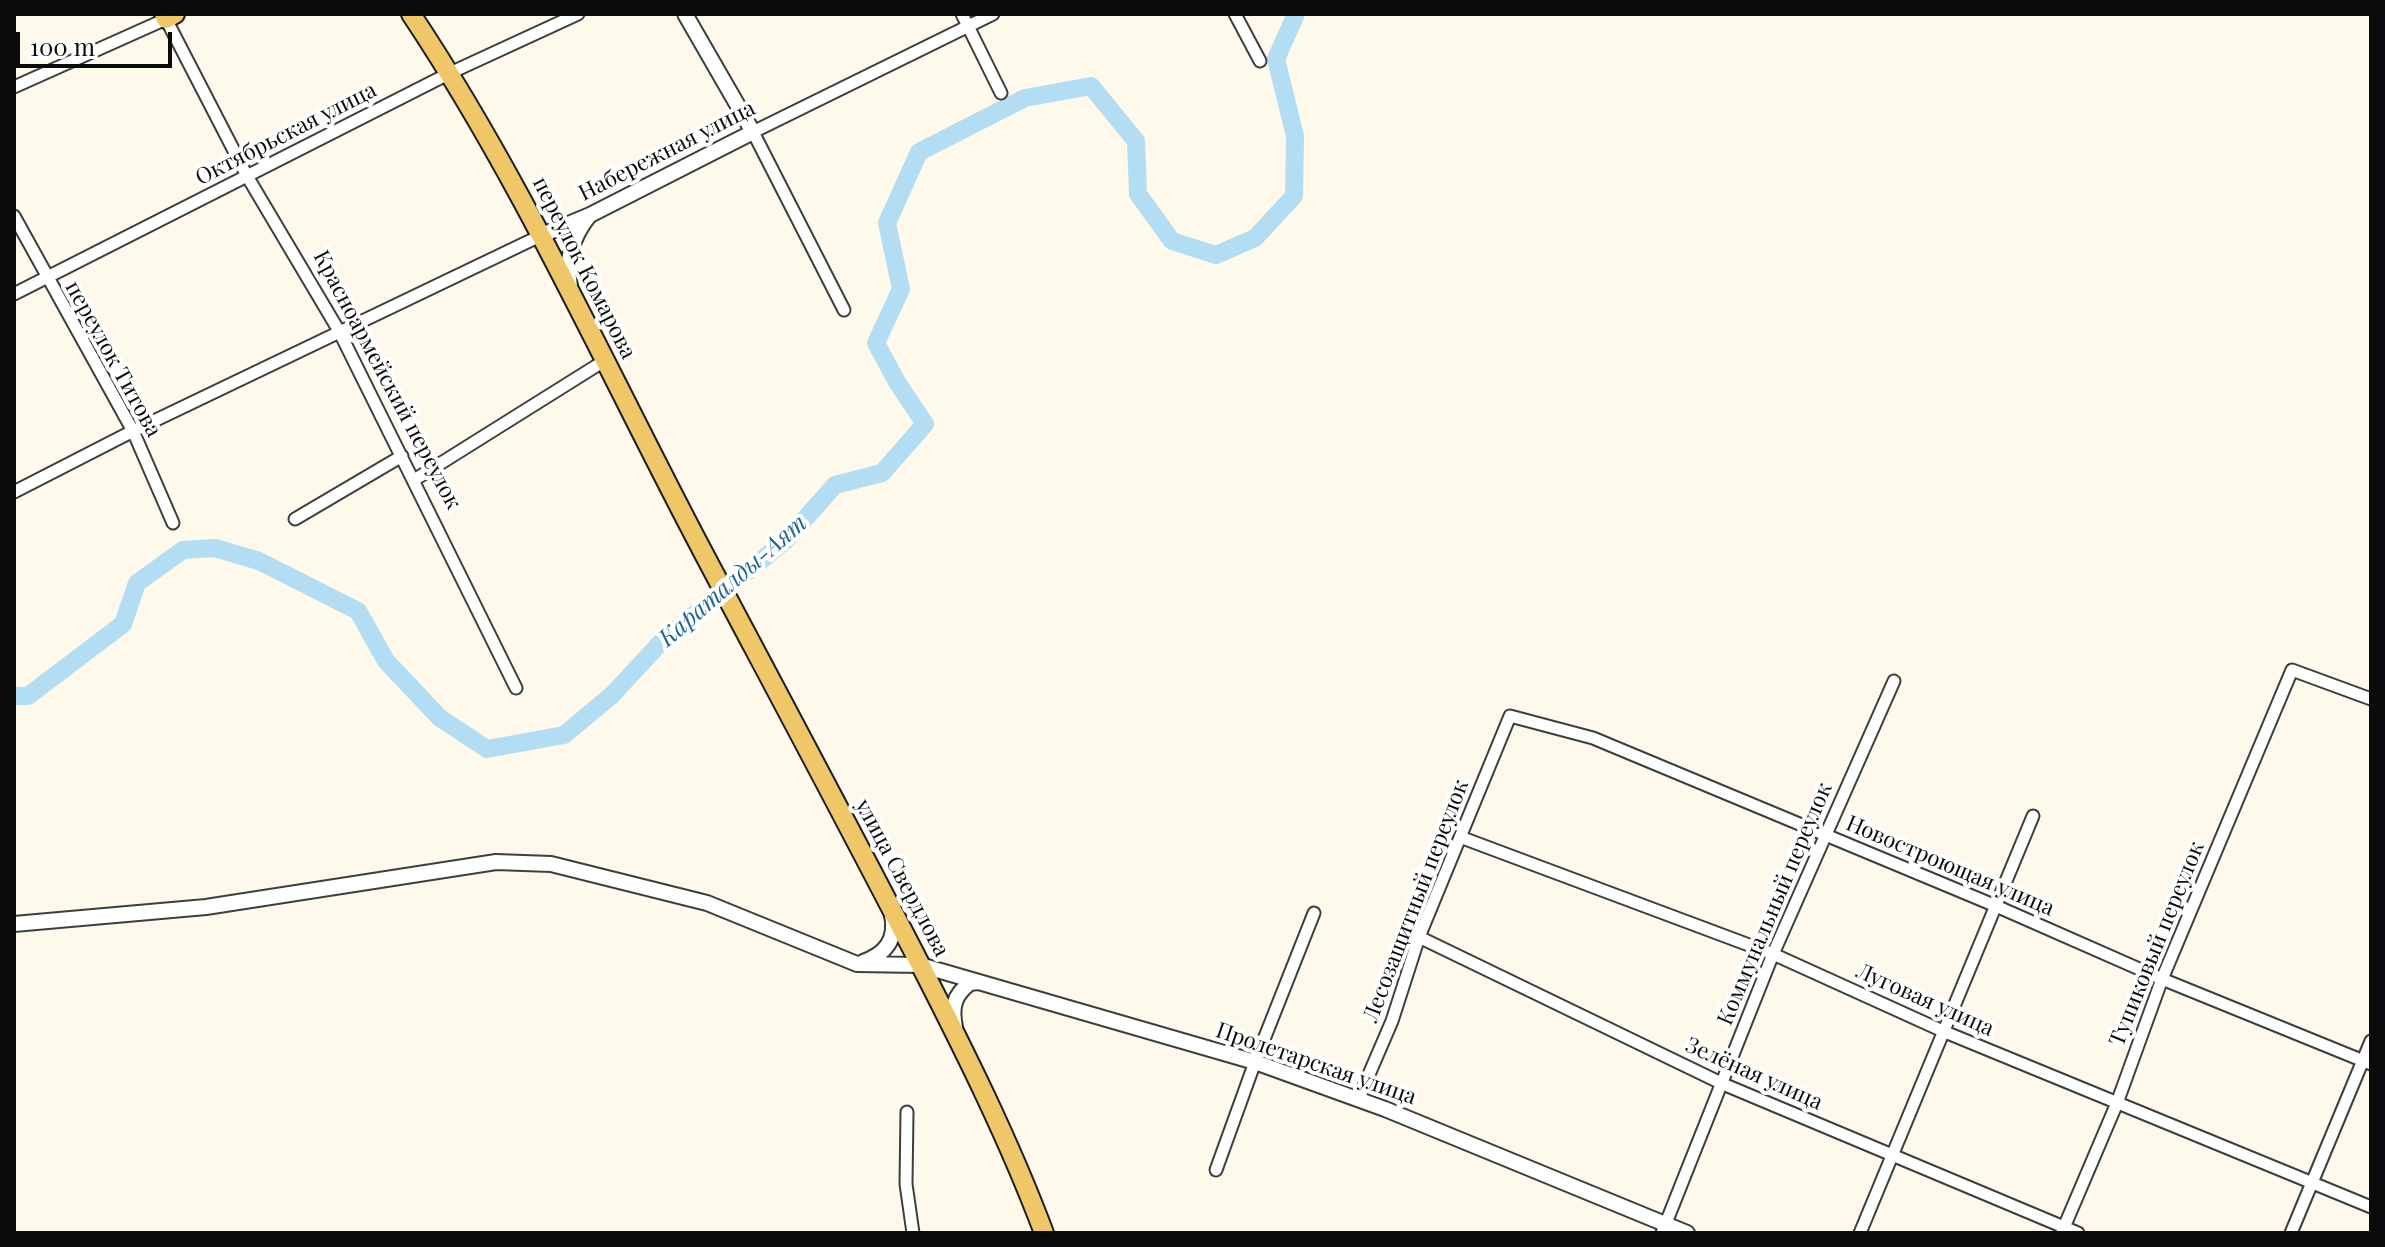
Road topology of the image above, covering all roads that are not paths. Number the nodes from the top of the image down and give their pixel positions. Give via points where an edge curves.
1 (411, 14) edge
2 (578, 14) edge
3 (685, 14) edge
4 (962, 14) edge
5 (993, 14) edge
6 (1235, 14) edge
7 (168, 16) edge
8 (969, 25) junction
9 (1260, 61) dead end
10 (450, 73) junction
11 (14, 87) edge
12 (1001, 93) dead end
13 (753, 132) junction
14 (247, 176) junction
15 (590, 215) junction
16 (14, 216) edge
17 (542, 235) junction
18 (46, 278) junction
19 (571, 290) junction
20 (14, 294) edge
21 (844, 310) dead end
22 (339, 331) junction
23 (604, 361) junction
24 (133, 431) junction
25 (402, 456) junction
26 (414, 480) junction
27 (14, 492) edge
28 (295, 519) dead end
29 (173, 523) dead end
30 (703, 551) joint
31 (1894, 681) dead end
32 (516, 688) dead end
33 (2371, 699) edge
34 (1510, 716) joint
35 (2033, 816) dead end
36 (1824, 835) junction
37 (1460, 837) junction
38 (891, 906) junction
39 (1996, 906) junction
40 (1314, 913) dead end
41 (14, 924) edge
42 (1419, 937) junction
43 (1773, 954) junction
44 (857, 964) junction
45 (920, 965) junction
46 (2162, 979) junction
47 (980, 982) junction
48 (956, 1031) junction
49 (1945, 1032) junction
50 (2371, 1041) edge
51 (1255, 1062) junction
52 (2367, 1063) edge
53 (1723, 1084) junction
54 (1358, 1100) junction
55 (2117, 1103) junction
56 (907, 1112) dead end
57 (1893, 1155) junction
58 (1216, 1170) dead end
59 (2311, 1182) junction
60 (2371, 1207) edge
61 (1664, 1229) edge
62 (2063, 1230) edge
63 (913, 1233) edge
64 (1044, 1233) edge
65 (1687, 1233) edge
66 (1860, 1233) edge
67 (2078, 1233) edge
68 (2291, 1233) edge

1 - 10 main road, переулок Комарова
2 - 10 street, Октябрьская улица
3 - 13 street
4 - 8 street
5 - 8 street, Набережная улица
6 - 9 street
7 - 11 street
7 - 14 street, Красноармейский переулок
8 - 12 street
8 - 13 street, Набережная улица
10 - 14 street, Октябрьская улица
10 - 17 main road, переулок Комарова
13 - 15 street, Набережная улица
13 - 21 street
14 - 18 street, Октябрьская улица
14 - 22 street, Красноармейский переулок
15 - 17 street, Набережная улица
15 - 19 street via 570,250
16 - 18 street, переулок Титова
17 - 19 main road, переулок Комарова
17 - 22 street, Набережная улица
18 - 20 street, Октябрьская улица
18 - 24 street, переулок Титова
19 - 23 main road, переулок Комарова
22 - 24 street, Набережная улица
22 - 25 street, Красноармейский переулок
23 - 26 street
23 - 30 main road, переулок Комарова
24 - 27 street, Набережная улица
24 - 29 street, переулок Титова
25 - 26 street, Красноармейский переулок
25 - 28 street
26 - 32 street, Красноармейский переулок
30 - 38 main road, улица Свердлова
31 - 36 street, Коммунальный переулок
33 - 46 street, Тупиковый переулок via 2292,670
34 - 36 street, Новостроющая улица via 1593,738
34 - 37 street, Лесозащитный переулок
35 - 39 street
36 - 39 street, Новостроющая улица
36 - 43 street, Коммунальный переулок
37 - 42 street, Лесозащитный переулок
37 - 43 street, Луговая улица
38 - 44 street via 893,937 886,950
38 - 45 main road, улица Свердлова
39 - 46 street, Новостроющая улица
39 - 49 street
40 - 51 street
41 - 44 street via 206,907 496,862 551,864 707,903
42 - 53 street, Зелёная улица
42 - 54 street, Лесозащитный переулок via 1392,1021
43 - 49 street, Луговая улица
43 - 53 street, Коммунальный переулок
44 - 45 street, Пролетарская улица
45 - 47 street, Пролетарская улица
45 - 48 main road, улица Свердлова
46 - 52 street, Новостроющая улица
46 - 55 street, Тупиковый переулок
47 - 48 street via 970,983 955,999
47 - 51 street, Пролетарская улица
48 - 64 main road, улица Свердлова
49 - 55 street, Луговая улица
49 - 57 street
50 - 52 street
51 - 54 street, Пролетарская улица
51 - 58 street
52 - 59 street
53 - 57 street, Зелёная улица
53 - 61 street, Коммунальный переулок
54 - 61 street, Пролетарская улица
55 - 59 street, Луговая улица
55 - 62 street, Тупиковый переулок
56 - 63 street via 906,1184
57 - 62 street, Зелёная улица
57 - 66 street
59 - 60 street, Луговая улица
59 - 68 street
61 - 65 street, Пролетарская улица
62 - 67 street, Зелёная улица

